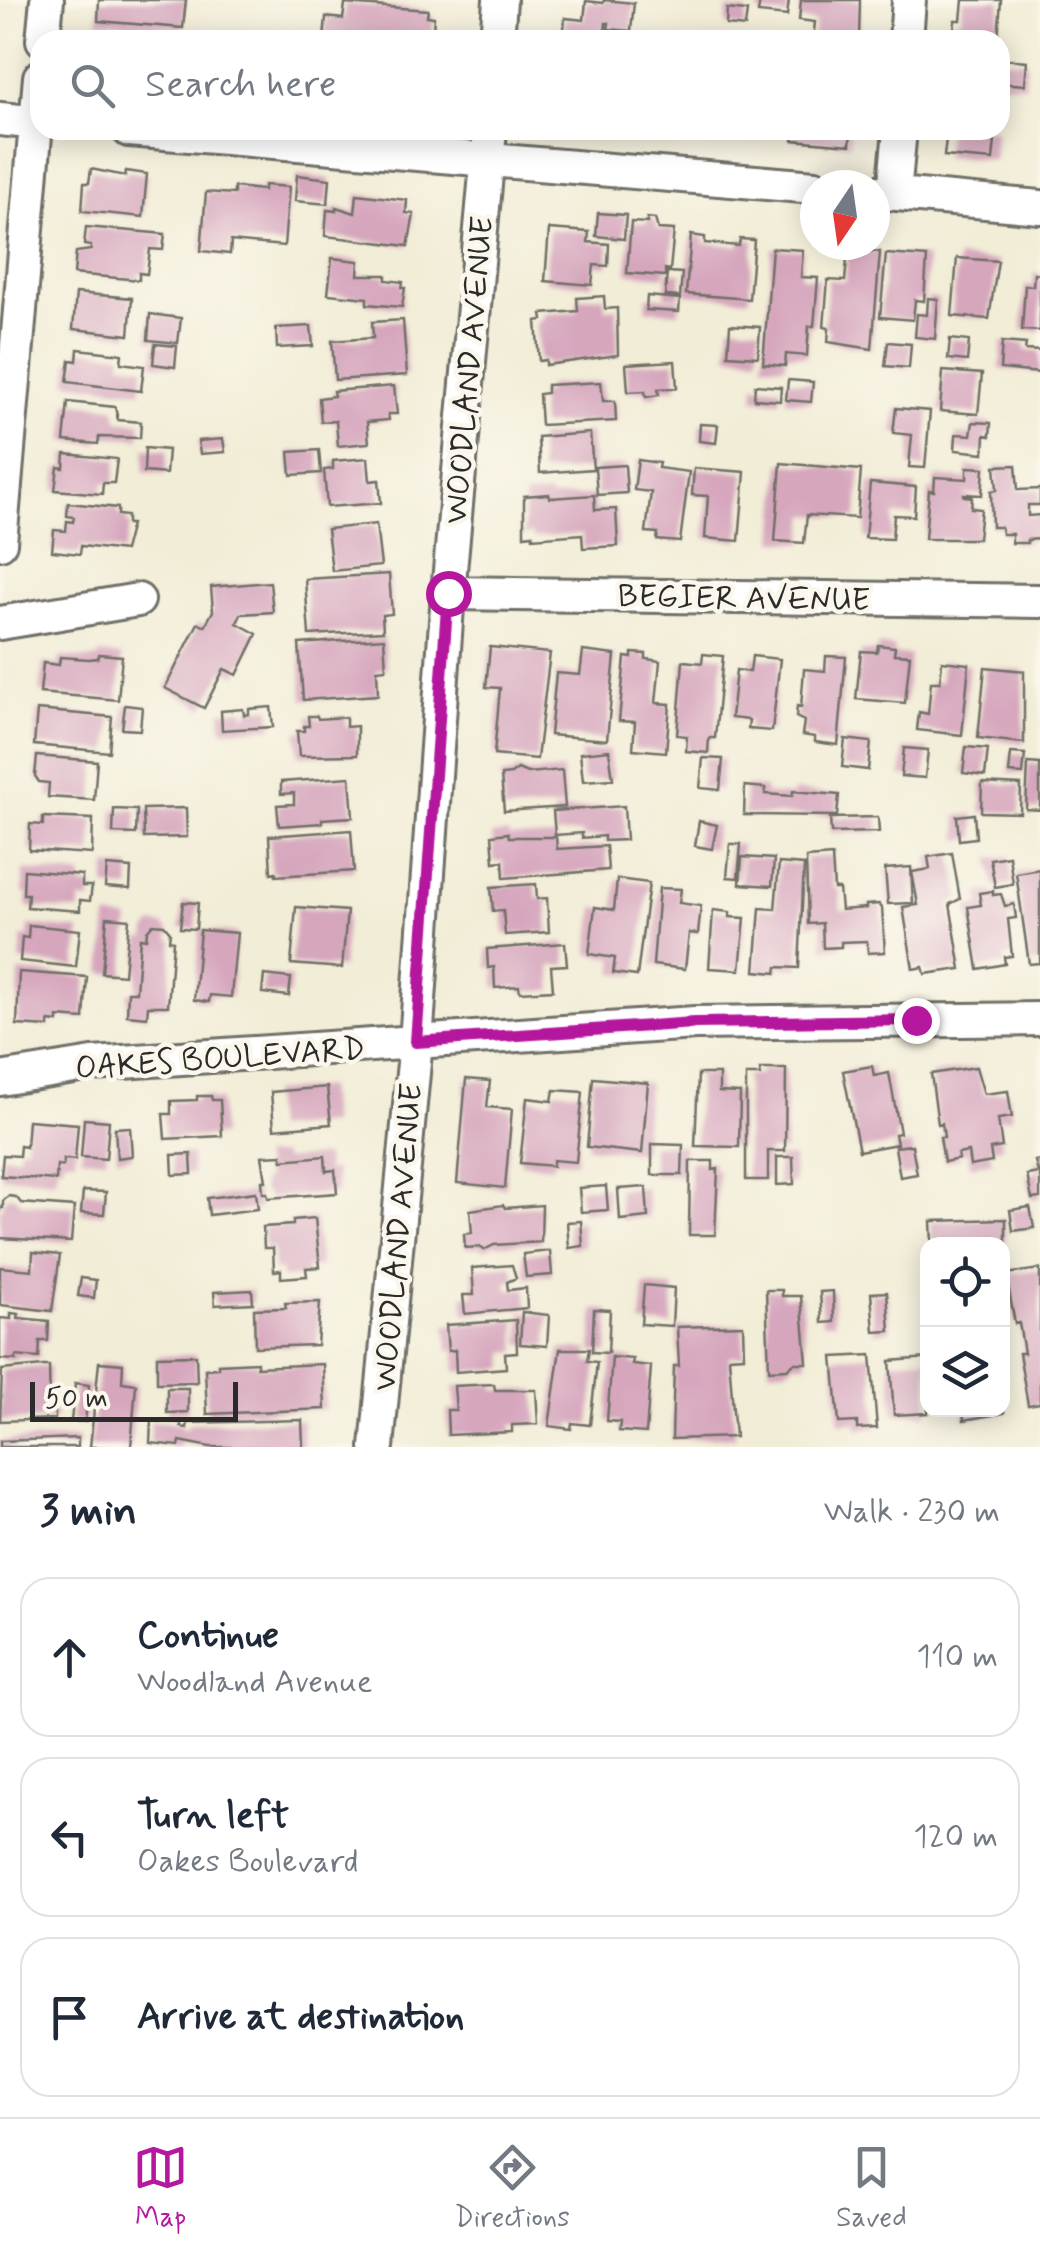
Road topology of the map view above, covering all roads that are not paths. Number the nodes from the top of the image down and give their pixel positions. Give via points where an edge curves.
1 (46, 0) edge
2 (500, 0) edge
3 (908, 0) edge
4 (44, 30) edge
5 (498, 30) edge
6 (906, 30) edge
7 (0, 119) edge
8 (30, 121) edge
9 (36, 140) edge
10 (369, 140) edge
11 (898, 140) edge
12 (489, 145) edge
13 (890, 172) edge
14 (800, 185) edge
15 (890, 193) edge
16 (1040, 208) edge
17 (6, 382) edge
18 (0, 543) edge
19 (448, 593) junction
20 (138, 600) dead end
21 (1040, 601) edge
22 (0, 624) edge
23 (1040, 1019) edge
24 (416, 1042) junction
25 (0, 1079) edge
26 (377, 1447) edge

1 - 4 street
2 - 5 street
3 - 6 street
7 - 8 street
9 - 17 street
10 - 12 street
11 - 13 street
12 - 14 street
12 - 19 street, WOODLAND AVENUE
15 - 16 street
17 - 18 street
19 - 21 street, BEGIER AVENUE
19 - 24 street, WOODLAND AVENUE
20 - 22 street
23 - 24 street, OAKES BOULEVARD via 694,1023
24 - 25 street, OAKES BOULEVARD via 93,1064
24 - 26 street, WOODLAND AVENUE

